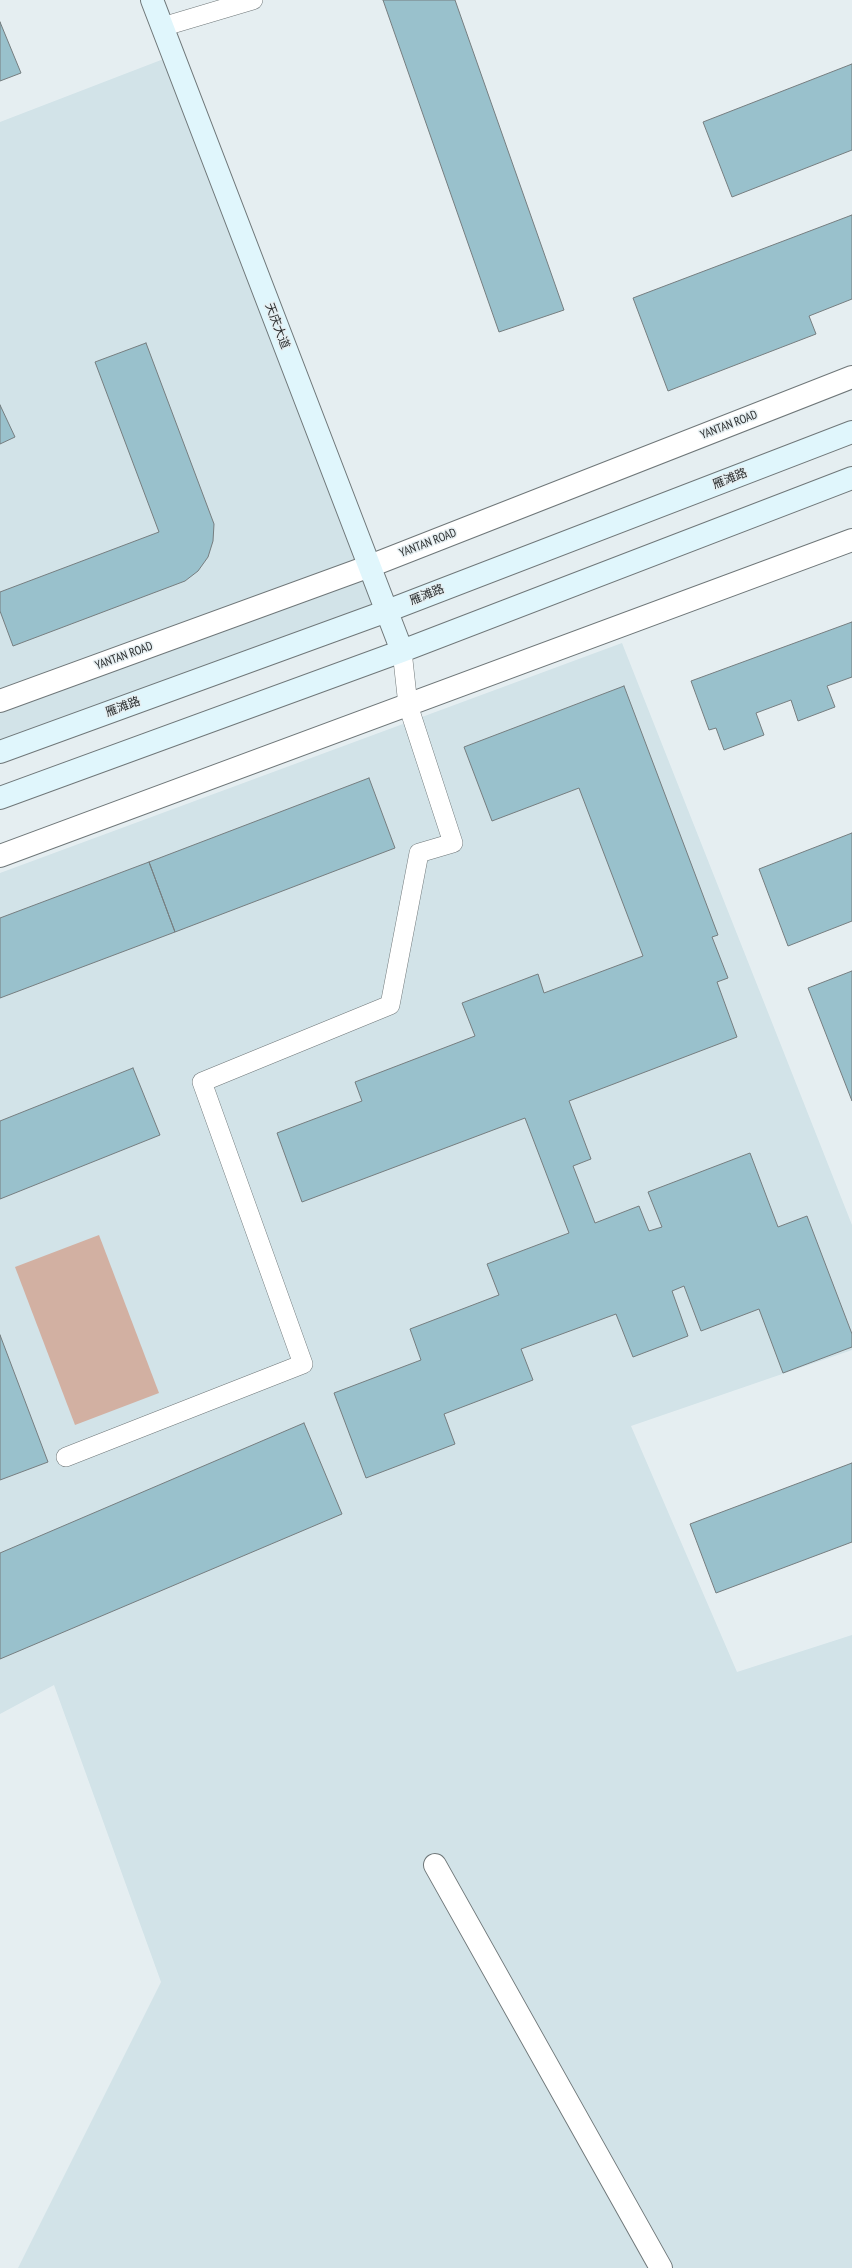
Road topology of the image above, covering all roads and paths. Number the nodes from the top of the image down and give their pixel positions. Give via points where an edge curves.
1 (152, 0) edge
2 (253, 0) edge
3 (162, 27) junction
4 (852, 377) edge
5 (852, 432) edge
6 (852, 478) edge
7 (852, 540) edge
8 (370, 566) junction
9 (387, 611) junction
10 (402, 651) junction
11 (0, 701) edge
12 (408, 705) junction
13 (0, 752) edge
14 (0, 798) edge
15 (0, 856) edge
16 (66, 1457) dead end
17 (435, 1865) dead end
18 (661, 2268) edge

1 - 3 main road, 天庆大道
2 - 3 lane
3 - 8 main road, 天庆大道
4 - 8 street, YANTAN ROAD
5 - 9 main road, 雁滩路
6 - 10 main road
7 - 12 street
8 - 9 main road, 天庆大道
8 - 11 street, YANTAN ROAD
9 - 10 main road, 天庆大道
9 - 13 main road, 雁滩路
10 - 12 lane
10 - 14 main road
12 - 15 street
12 - 16 lane via 453,843 419,853 390,1005 202,1082 303,1364
17 - 18 street

